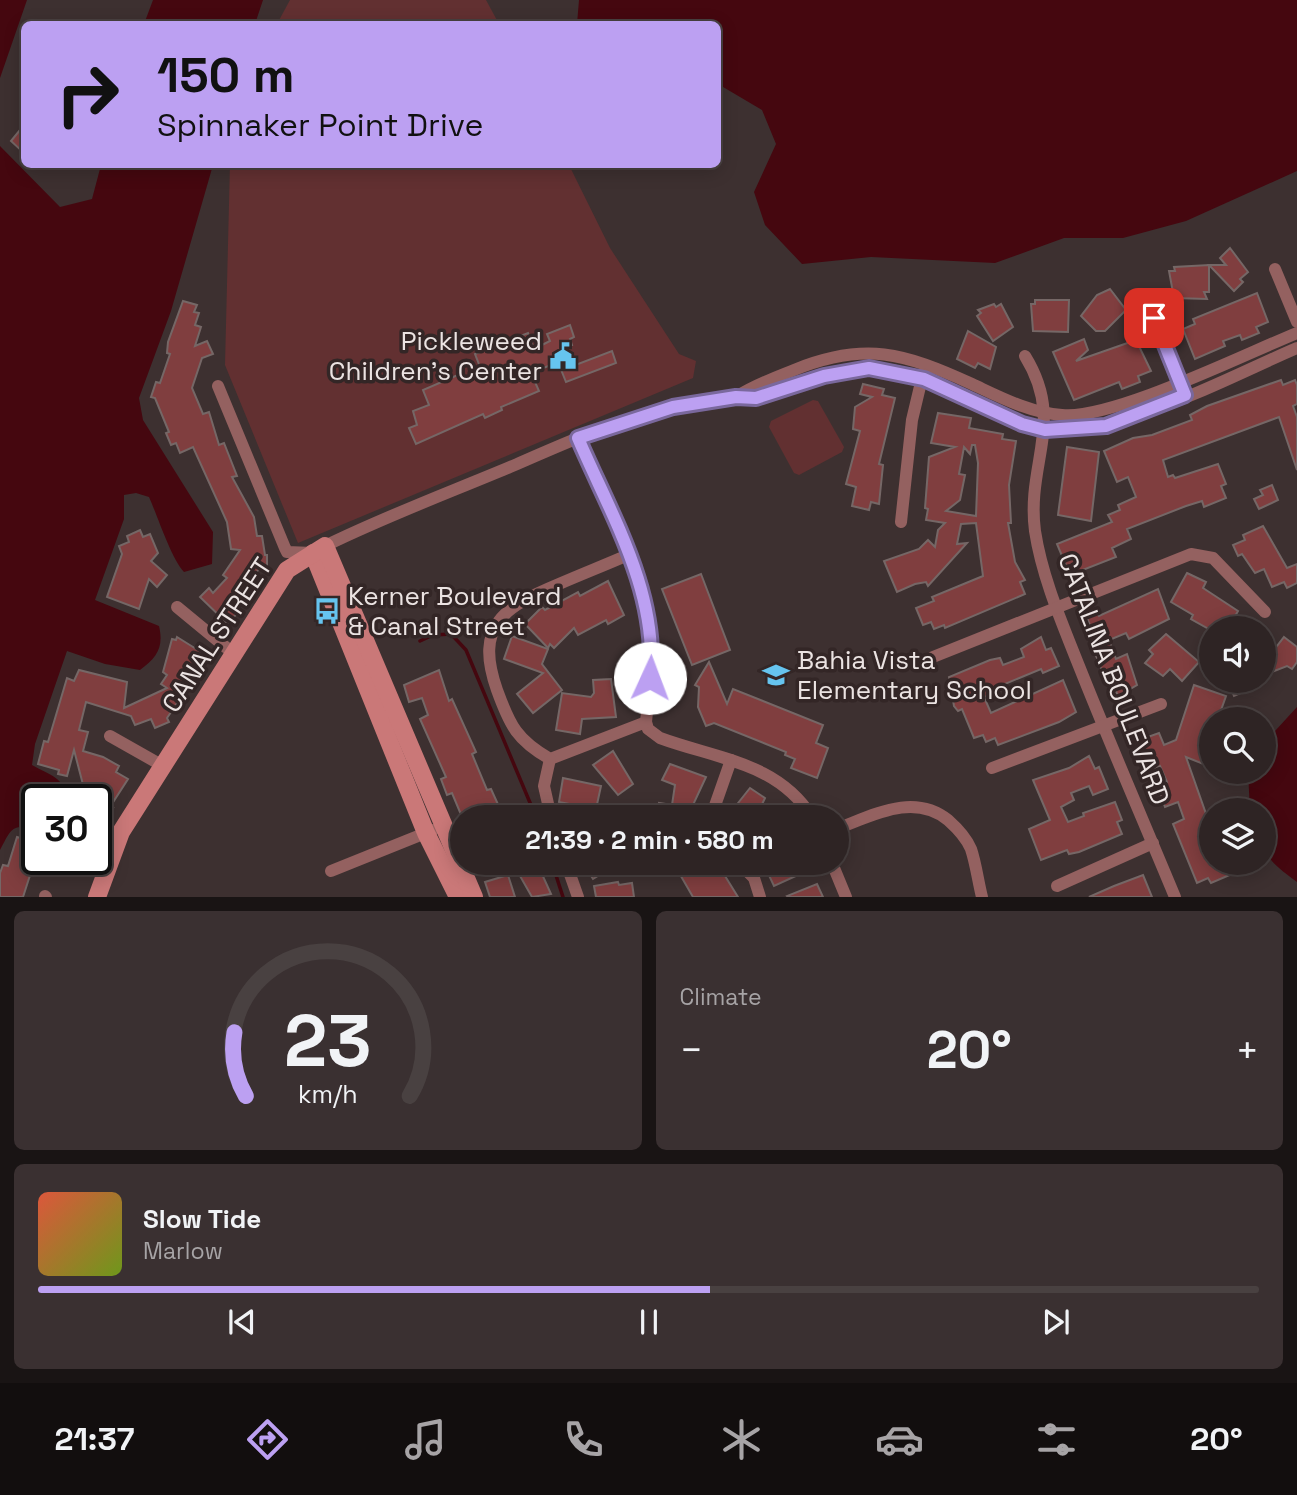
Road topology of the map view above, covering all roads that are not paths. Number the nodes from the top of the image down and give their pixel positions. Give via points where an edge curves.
1 (1275, 269) dead end
2 (1154, 318) dead end
3 (1297, 322) edge
4 (1297, 333) edge
5 (1297, 348) edge
6 (1025, 356) dead end
7 (927, 364) junction
8 (922, 379) junction
9 (1179, 381) junction
10 (218, 386) dead end
11 (1185, 395) junction
12 (736, 397) junction
13 (1044, 412) junction
14 (1045, 430) junction
15 (578, 438) junction
16 (901, 522) dead end
17 (319, 549) junction
18 (628, 555) junction
19 (177, 607) dead end
20 (1056, 607) junction
21 (1265, 612) dead end
22 (234, 654) junction
23 (933, 657) dead end
24 (1161, 704) dead end
25 (646, 722) junction
26 (1103, 727) junction
27 (110, 736) dead end
28 (550, 759) junction
29 (731, 760) junction
30 (163, 766) junction
31 (992, 768) dead end
32 (548, 805) edge
33 (715, 805) edge
34 (804, 805) edge
35 (849, 824) edge
36 (435, 829) junction
37 (1153, 844) junction
38 (331, 871) dead end
39 (570, 875) edge
40 (751, 875) edge
41 (837, 875) edge
42 (1056, 886) dead end
43 (97, 897) edge
44 (458, 897) edge
45 (474, 897) edge
46 (578, 897) edge
47 (761, 897) edge
48 (846, 897) edge
49 (982, 897) edge
50 (1175, 897) edge

1 - 3 street
2 - 9 street
4 - 9 street
5 - 11 street
6 - 13 street, CATALINA BOULEVARD via 1039,379
7 - 8 street
7 - 12 street via 859,351 820,359
7 - 13 street via 1020,406
8 - 12 street via 869,368 824,376 756,398
8 - 14 street
8 - 16 street via 912,420
9 - 11 street
9 - 13 street via 1097,411 1063,416
10 - 17 street via 282,544 287,552
11 - 14 street via 1106,426
12 - 15 street, CANAL STREET via 673,407
13 - 14 street, CATALINA BOULEVARD
14 - 20 street, CATALINA BOULEVARD via 1034,500 1035,532
15 - 17 street, CANAL STREET via 383,517
15 - 18 street
17 - 22 street, CANAL STREET via 290,566
17 - 36 street
18 - 25 street via 643,591 651,637
18 - 28 street via 518,601 497,624 489,642 488,665 517,736
19 - 22 street
20 - 21 street via 1191,554 1213,558
20 - 23 street
20 - 26 street, CATALINA BOULEVARD
22 - 30 street, CANAL STREET
24 - 26 street
25 - 28 street
25 - 29 street via 660,738
26 - 31 street
26 - 37 street, CATALINA BOULEVARD
27 - 30 street
28 - 32 street via 544,786
29 - 33 street
29 - 34 street via 768,773
30 - 43 street, CANAL STREET via 117,839
35 - 49 street via 893,808 911,806 939,814 963,834 971,848
36 - 38 street
36 - 44 street
36 - 45 street
37 - 42 street
37 - 50 street, CATALINA BOULEVARD
39 - 46 street
40 - 47 street
41 - 48 street

